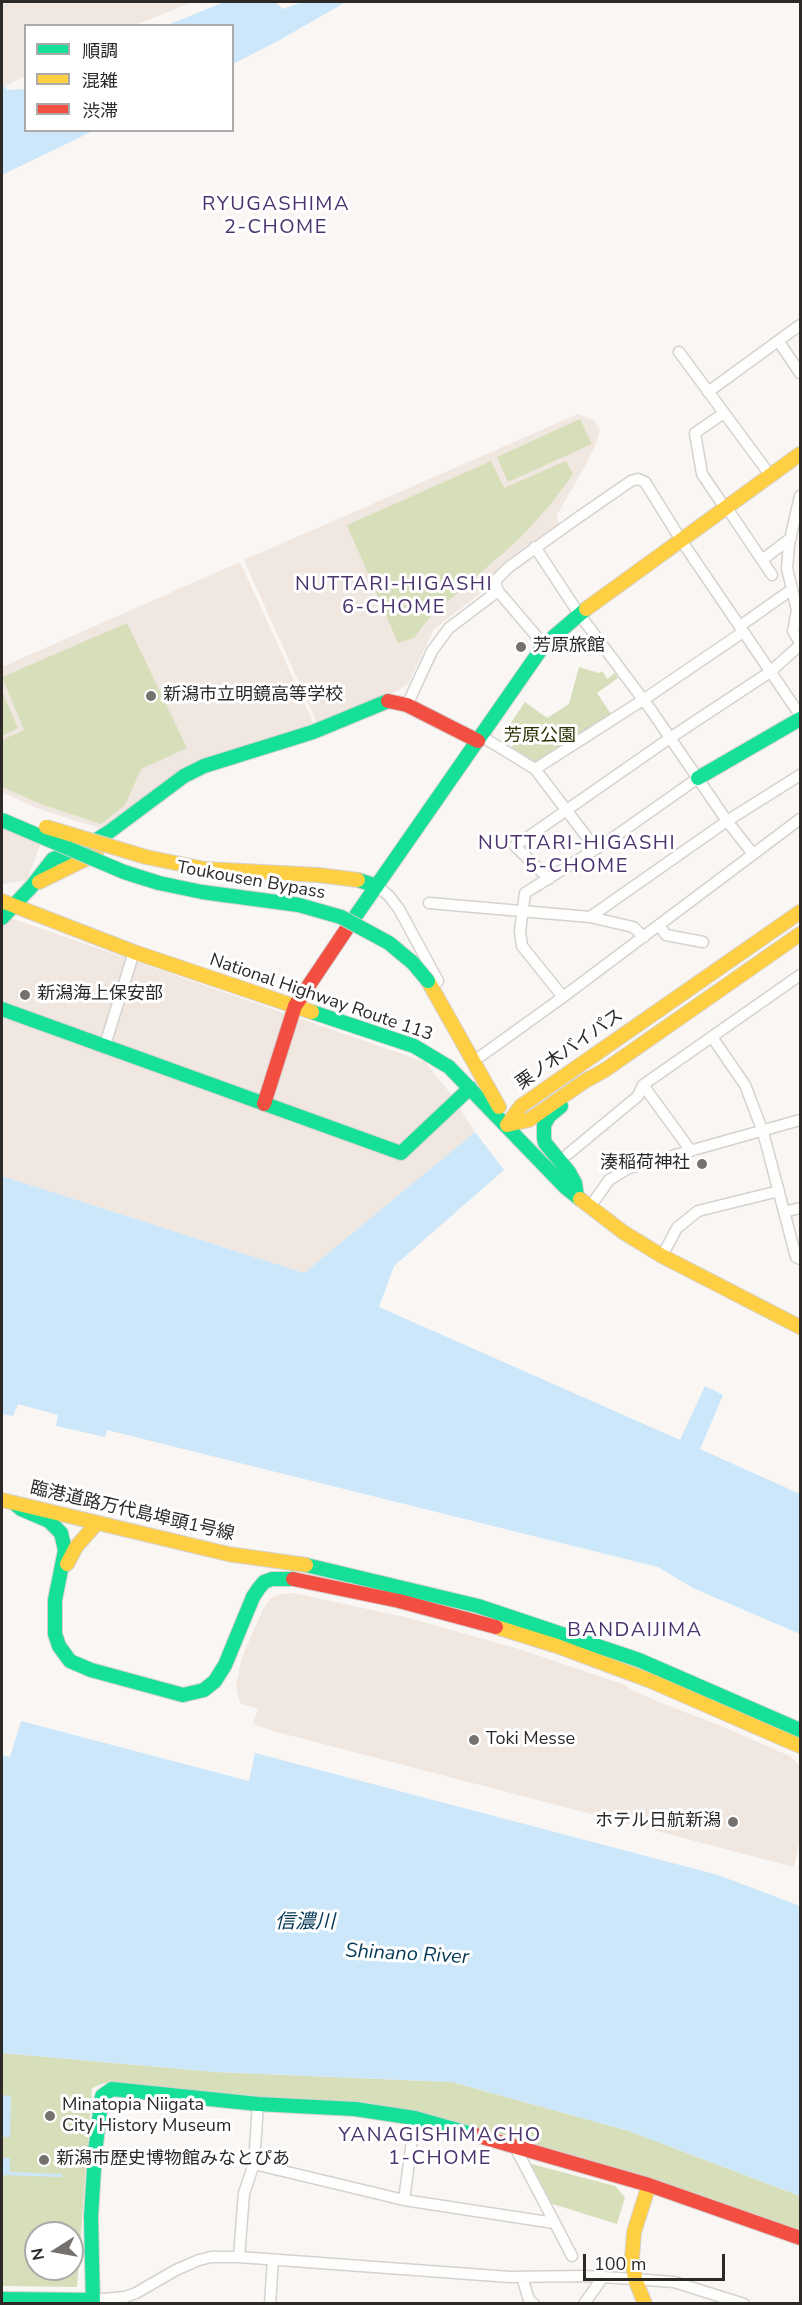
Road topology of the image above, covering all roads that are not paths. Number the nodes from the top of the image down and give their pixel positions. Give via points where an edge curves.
1 (801, 325) edge
2 (779, 342) junction
3 (679, 352) dead end
4 (801, 373) edge
5 (708, 392) junction
6 (724, 413) junction
7 (801, 454) edge
8 (770, 475) junction
9 (801, 496) edge
10 (726, 508) junction
11 (681, 540) junction
12 (794, 541) edge
13 (536, 547) junction
14 (762, 560) junction
15 (772, 574) dead end
16 (791, 590) junction
17 (498, 591) junction
18 (579, 614) junction
19 (741, 629) junction
20 (801, 644) edge
21 (544, 645) junction
22 (797, 656) edge
23 (770, 672) junction
24 (643, 699) junction
25 (407, 705) junction
26 (801, 715) edge
27 (801, 719) edge
28 (670, 738) junction
29 (480, 739) junction
30 (535, 769) junction
31 (801, 775) edge
32 (698, 778) junction
33 (2, 809) edge
34 (567, 811) junction
35 (801, 819) edge
36 (2, 820) edge
37 (727, 821) junction
38 (596, 849) junction
39 (753, 854) junction
40 (549, 879) junction
41 (377, 886) junction
42 (7, 903) edge
43 (429, 903) dead end
44 (523, 912) junction
45 (801, 912) edge
46 (590, 917) junction
47 (2, 918) edge
48 (659, 925) junction
49 (801, 934) edge
50 (644, 937) junction
51 (704, 942) dead end
52 (134, 952) junction
53 (801, 975) edge
54 (563, 997) junction
55 (295, 1006) junction
56 (2, 1009) edge
57 (712, 1037) junction
58 (104, 1048) junction
59 (480, 1056) junction
60 (605, 1070) junction
61 (643, 1085) junction
62 (470, 1088) junction
63 (264, 1104) junction
64 (801, 1120) edge
65 (507, 1125) junction
66 (763, 1132) junction
67 (691, 1151) junction
68 (568, 1154) dead end
69 (780, 1191) junction
70 (577, 1197) junction
71 (590, 1207) junction
72 (801, 1208) edge
73 (784, 1212) junction
74 (662, 1256) junction
75 (801, 1259) edge
76 (801, 1327) edge
77 (8, 1502) edge
78 (98, 1523) junction
79 (239, 1556) junction
80 (264, 1582) junction
81 (58, 1587) junction
82 (801, 1730) edge
83 (801, 1746) edge
84 (258, 2104) junction
85 (415, 2118) junction
86 (514, 2145) junction
87 (254, 2164) junction
88 (648, 2185) junction
89 (404, 2200) junction
90 (554, 2223) junction
91 (801, 2238) edge
92 (572, 2256) dead end
93 (239, 2257) junction
94 (273, 2260) junction
95 (522, 2277) junction
96 (603, 2277) junction
97 (635, 2279) junction
98 (2, 2299) edge
99 (92, 2302) edge
100 (270, 2304) edge
101 (534, 2304) edge
102 (584, 2304) edge
103 (645, 2304) edge
104 (744, 2304) edge

1 - 2 street
2 - 4 street
2 - 5 street
3 - 5 street
5 - 6 street
6 - 8 street
6 - 10 street via 694,433 702,474
7 - 8 main road
8 - 10 main road
9 - 12 street
10 - 11 main road
10 - 14 street
11 - 13 street via 645,482 638,479
11 - 18 main road
11 - 19 street
12 - 14 street
12 - 16 street via 787,568
13 - 17 street via 495,581
13 - 18 street
14 - 15 street
16 - 19 street
16 - 20 street via 797,610 794,631
17 - 21 street
17 - 25 street via 449,628 432,651
18 - 21 main road
18 - 24 street
19 - 23 street
19 - 24 street
20 - 22 street
21 - 29 main road
22 - 23 street
23 - 26 street
23 - 28 street
24 - 28 street
24 - 30 street
25 - 29 main road
25 - 42 main road via 389,701 379,704 313,732 204,766 184,776 126,822 105,848
27 - 32 main road
28 - 32 street
28 - 34 street
29 - 30 street
29 - 41 main road
30 - 34 street
31 - 37 street
32 - 37 street
32 - 38 street
33 - 41 main road, Toukousen Bypass, bridge via 66,834 156,859 205,869 318,875
34 - 38 street
34 - 40 street via 515,846
35 - 39 street
36 - 65 main road, Toukousen Bypass, bridge via 159,883 299,905 367,929 395,947 428,981
37 - 39 street
37 - 46 street
38 - 40 street
39 - 48 street
40 - 44 street via 525,893
41 - 55 main road
41 - 59 street via 399,909
42 - 47 main road
42 - 52 main road, National Highway Route 113
43 - 44 street
44 - 46 street
44 - 54 street via 522,946
45 - 65 main road, 栗ノ木バイパス via 521,1106
46 - 50 street via 633,927
48 - 50 street
48 - 51 street via 666,935
49 - 60 main road, 栗ノ木バイパス
50 - 54 street
52 - 55 main road, National Highway Route 113
52 - 58 street
53 - 57 street
54 - 59 street
55 - 62 main road, National Highway Route 113 via 414,1046 449,1067
55 - 63 main road
56 - 58 main road
57 - 61 street
57 - 66 street via 745,1085
58 - 63 main road
59 - 65 street via 506,1102
60 - 65 main road, 栗ノ木バイパス via 529,1120
60 - 70 main road via 549,1116 544,1125 545,1143 569,1172
61 - 67 street
61 - 68 street via 638,1096
62 - 63 main road via 401,1153
62 - 65 main road, National Highway Route 113
64 - 66 street
65 - 70 main road, National Highway Route 113
66 - 67 street
66 - 69 street
67 - 71 street via 628,1168 602,1189
69 - 73 street
69 - 74 street via 698,1211 676,1228
70 - 71 main road, National Highway Route 113
71 - 74 main road, National Highway Route 113
72 - 73 street
73 - 75 street via 796,1257
74 - 76 main road, National Highway Route 113
77 - 78 main road, 臨港道路万代島埠頭1号線
77 - 81 main road, 臨港道路万代島埠頭1号線 via 49,1521 61,1533 65,1550
78 - 79 main road, 臨港道路万代島埠頭1号線
78 - 81 main road via 76,1547
79 - 80 main road via 257,1568
79 - 82 main road, 臨港道路万代島埠頭1号線 via 311,1566 478,1606 639,1660
80 - 81 main road, 臨港道路万代島埠頭1号線 via 215,1681 204,1690 183,1695 70,1661 55,1634
80 - 83 main road via 294,1579 504,1629 634,1674
84 - 85 main road via 355,2109
84 - 87 street
84 - 99 main road via 112,2090 102,2096 91,2217
85 - 86 main road
85 - 89 street
86 - 88 main road
86 - 90 street
87 - 89 street
87 - 93 street via 244,2193
88 - 91 main road
88 - 97 main road via 634,2232
89 - 90 street
90 - 92 street
93 - 94 street
93 - 99 street via 199,2260 136,2293
94 - 95 street
94 - 100 street
95 - 96 street
95 - 101 street
96 - 97 street
96 - 102 street
97 - 103 main road
97 - 104 street via 674,2282
98 - 99 main road

